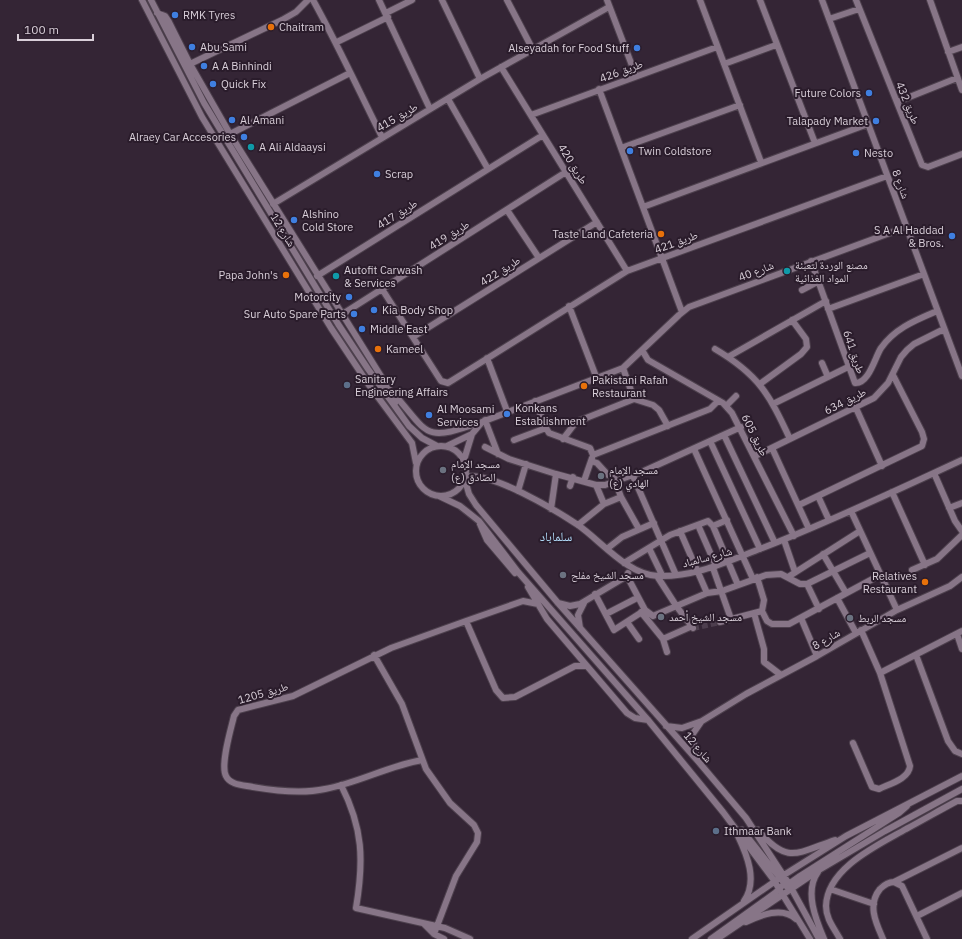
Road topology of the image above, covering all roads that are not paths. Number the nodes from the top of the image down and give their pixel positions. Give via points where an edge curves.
1 (142, 0) edge
2 (151, 0) edge
3 (308, 0) edge
4 (313, 0) edge
5 (379, 0) edge
6 (412, 0) edge
7 (442, 0) edge
8 (507, 0) edge
9 (607, 0) edge
10 (700, 0) edge
11 (760, 0) edge
12 (822, 0) edge
13 (856, 0) edge
14 (930, 0) edge
15 (609, 7) junction
16 (859, 9) junction
17 (158, 13) junction
18 (387, 15) junction
19 (829, 19) junction
20 (337, 42) junction
21 (776, 45) junction
22 (717, 47) junction
23 (962, 47) edge
24 (533, 50) junction
25 (948, 52) junction
26 (190, 64) junction
27 (724, 64) junction
28 (501, 67) junction
29 (350, 73) junction
30 (636, 76) junction
31 (957, 78) junction
32 (480, 79) junction
33 (599, 89) junction
34 (962, 90) edge
35 (448, 99) junction
36 (897, 102) junction
37 (740, 105) junction
38 (430, 109) junction
39 (531, 115) junction
40 (868, 124) junction
41 (230, 134) junction
42 (543, 134) junction
43 (382, 137) junction
44 (815, 143) junction
45 (621, 148) junction
46 (962, 154) edge
47 (761, 162) junction
48 (488, 169) junction
49 (566, 172) junction
50 (887, 176) junction
51 (274, 204) junction
52 (643, 207) junction
53 (507, 210) junction
54 (597, 222) junction
55 (906, 227) junction
56 (539, 258) junction
57 (661, 258) junction
58 (811, 261) junction
59 (627, 271) junction
60 (924, 274) junction
61 (317, 276) junction
62 (818, 281) junction
63 (382, 289) junction
64 (802, 290) dead end
65 (826, 301) junction
66 (569, 306) junction
67 (828, 309) junction
68 (937, 310) junction
69 (682, 312) junction
70 (341, 315) junction
71 (792, 320) junction
72 (944, 329) junction
73 (413, 337) junction
74 (715, 349) dead end
75 (642, 350) junction
76 (728, 357) junction
77 (487, 358) junction
78 (633, 359) junction
79 (648, 360) junction
80 (822, 364) dead end
81 (848, 367) junction
82 (624, 368) junction
83 (893, 375) junction
84 (962, 376) edge
85 (828, 377) junction
86 (596, 378) junction
87 (760, 384) junction
88 (389, 389) junction
89 (736, 396) dead end
90 (711, 397) junction
91 (634, 399) junction
92 (535, 401) junction
93 (718, 401) junction
94 (773, 404) junction
95 (726, 406) junction
96 (856, 408) junction
97 (397, 410) junction
98 (507, 411) junction
99 (703, 411) junction
100 (484, 421) junction
101 (668, 426) junction
102 (741, 427) junction
103 (546, 428) junction
104 (472, 434) junction
105 (724, 435) junction
106 (563, 438) junction
107 (790, 439) junction
108 (514, 440) dead end
109 (710, 441) junction
110 (437, 446) junction
111 (447, 446) junction
112 (485, 447) dead end
113 (772, 448) junction
114 (694, 449) junction
115 (498, 454) junction
116 (755, 456) junction
117 (592, 458) junction
118 (464, 460) junction
119 (962, 460) edge
120 (416, 464) junction
121 (526, 464) junction
122 (882, 466) junction
123 (934, 473) junction
124 (556, 474) junction
125 (633, 476) junction
126 (573, 477) junction
127 (465, 478) junction
128 (584, 481) junction
129 (616, 482) junction
130 (596, 485) junction
131 (570, 486) dead end
132 (518, 491) junction
133 (892, 492) junction
134 (439, 496) junction
135 (818, 496) junction
136 (621, 497) junction
137 (962, 503) edge
138 (604, 504) junction
139 (799, 505) junction
140 (949, 508) junction
141 (551, 509) junction
142 (851, 510) junction
143 (727, 520) junction
144 (829, 520) junction
145 (479, 521) junction
146 (654, 523) junction
147 (712, 524) junction
148 (578, 525) junction
149 (698, 525) junction
150 (639, 529) junction
151 (809, 529) junction
152 (860, 531) junction
153 (962, 531) edge
154 (680, 532) junction
155 (962, 535) edge
156 (794, 536) junction
157 (662, 539) junction
158 (784, 540) junction
159 (775, 543) junction
160 (608, 548) junction
161 (649, 548) junction
162 (760, 549) junction
163 (870, 552) junction
164 (823, 554) junction
165 (743, 557) junction
166 (624, 563) junction
167 (728, 563) junction
168 (925, 565) junction
169 (715, 567) junction
170 (630, 568) junction
171 (912, 570) dead end
172 (698, 572) junction
173 (795, 572) junction
174 (834, 572) junction
175 (676, 575) junction
176 (880, 575) junction
177 (627, 576) junction
178 (660, 576) junction
179 (788, 577) junction
180 (962, 577) edge
181 (755, 578) junction
182 (807, 584) junction
183 (738, 585) junction
184 (531, 591) junction
185 (722, 591) junction
186 (846, 592) junction
187 (594, 594) junction
188 (707, 594) junction
189 (637, 598) junction
190 (837, 598) junction
191 (585, 601) junction
192 (523, 602) junction
193 (558, 603) junction
194 (538, 604) junction
195 (676, 607) junction
196 (819, 609) junction
197 (897, 610) junction
198 (643, 611) junction
199 (762, 611) junction
200 (754, 613) junction
201 (606, 614) junction
202 (802, 618) junction
203 (731, 619) junction
204 (466, 621) junction
205 (627, 622) junction
206 (720, 622) tunnel mouth
207 (580, 628) junction
208 (859, 632) junction
209 (959, 633) edge
210 (663, 639) junction
211 (639, 640) dead end
212 (962, 649) edge
213 (667, 652) dead end
214 (576, 654) junction
215 (374, 655) junction
216 (916, 655) junction
217 (817, 656) junction
218 (586, 666) junction
219 (572, 667) junction
220 (880, 673) junction
221 (781, 675) junction
222 (648, 720) junction
223 (702, 721) junction
224 (666, 726) junction
225 (853, 743) dead end
226 (962, 754) edge
227 (422, 760) junction
228 (697, 760) junction
229 (962, 776) edge
230 (341, 785) junction
231 (962, 789) edge
232 (708, 794) junction
233 (914, 800) junction
234 (962, 801) edge
235 (746, 818) junction
236 (730, 822) junction
237 (846, 836) junction
238 (962, 848) edge
239 (819, 870) junction
240 (784, 882) junction
241 (894, 882) junction
242 (830, 889) junction
243 (781, 892) junction
244 (962, 893) edge
245 (743, 902) junction
246 (874, 904) junction
247 (917, 916) junction
248 (424, 924) junction
249 (800, 924) junction
250 (437, 926) junction
251 (727, 932) junction
252 (434, 934) junction
253 (444, 939) edge
254 (470, 939) edge
255 (692, 939) edge
256 (711, 939) edge
257 (717, 939) edge
258 (810, 939) edge
259 (819, 939) edge
260 (824, 939) edge
261 (840, 939) edge
262 (883, 939) edge
263 (927, 939) edge

1 - 120 street, شارع 12 via 202,117 331,328 412,443
2 - 17 street, شارع 12
3 - 26 street via 296,12 282,20
4 - 20 street
5 - 18 street
6 - 18 street
7 - 32 street
8 - 24 street
9 - 15 street
10 - 22 street
11 - 21 street
12 - 19 street, شارع 8
13 - 16 street, طريق 432
14 - 25 street
15 - 24 street, طريق 415
15 - 30 street
16 - 19 street
16 - 36 street, طريق 432
17 - 26 street via 170,22
17 - 97 street, شارع 12 via 204,103 338,324
18 - 20 street
18 - 38 street
19 - 40 street, شارع 8
20 - 29 street
21 - 27 street
21 - 44 street
22 - 27 street
22 - 30 street, طريق 426
23 - 25 street
24 - 28 street, طريق 415
25 - 31 street
26 - 41 street
27 - 37 street
28 - 32 street, طريق 415
28 - 39 street, طريق 420
29 - 41 street
29 - 43 street
30 - 33 street, طريق 426
31 - 34 street
31 - 36 street
32 - 35 street, طريق 415
33 - 39 street, طريق 426
33 - 45 street
35 - 38 street, طريق 415
35 - 48 street
36 - 46 street, طريق 432 via 922,165 928,167
37 - 45 street
37 - 47 street
38 - 43 street, طريق 415
39 - 42 street, طريق 420
40 - 44 street
40 - 50 street, شارع 8
41 - 51 street
42 - 48 street, طريق 417
42 - 49 street, طريق 420
43 - 51 street, طريق 415
44 - 47 street
45 - 52 street
47 - 52 street
48 - 61 street, طريق 417
49 - 53 street, طريق 419
49 - 54 street, طريق 420
50 - 55 street, شارع 8
50 - 57 street, طريق 421
51 - 61 street
52 - 57 street
53 - 56 street
53 - 63 street, طريق 419
54 - 56 street, طريق 422
54 - 59 street, طريق 420
55 - 58 street, شارع 40
55 - 60 street, شارع 8
56 - 73 street, طريق 422
57 - 59 street, طريق 421
57 - 69 street
58 - 62 street, طريق 641
58 - 69 street, شارع 40
59 - 66 street, طريق 421
60 - 67 street
60 - 68 street, شارع 8
61 - 70 street
62 - 64 street
62 - 65 street, طريق 641
63 - 70 street, طريق 419
63 - 73 street
65 - 67 street, طريق 641
65 - 71 street
66 - 77 street, طريق 421
66 - 86 street
67 - 81 street, طريق 641
68 - 72 street, شارع 8
68 - 81 street, طريق 641 via 910,322 892,335 883,346 869,373 857,384
69 - 75 street, شارع 40
70 - 88 street
71 - 76 street
71 - 87 street via 806,339 807,347
72 - 83 street, طريق 634 via 907,350
72 - 84 street, شارع 8
73 - 77 street, طريق 421 via 441,381 448,383
74 - 76 street
75 - 78 street, شارع 40
75 - 79 street, طريق 605
76 - 87 street
77 - 98 street
78 - 79 street, طريق 605
78 - 82 street, شارع 40
79 - 90 street, طريق 605
80 - 85 street
81 - 85 street
82 - 86 street
82 - 91 street
83 - 96 street, طريق 634 via 878,395
83 - 122 street via 922,432 924,443 919,449
85 - 94 street
86 - 92 street
87 - 94 street
88 - 97 street
88 - 100 street via 421,427 428,431 444,434
89 - 95 street
90 - 93 street, طريق 605
90 - 99 street via 708,407
91 - 101 street via 653,405
91 - 106 street via 576,422
92 - 98 street
92 - 103 street
93 - 95 street, طريق 605
93 - 99 street
94 - 107 street
95 - 102 street, طريق 605
96 - 107 street, طريق 634
96 - 122 street
97 - 110 street, شارع 12 via 415,432
98 - 100 street
99 - 101 street
100 - 104 street
100 - 115 street
101 - 117 street
102 - 105 street
102 - 116 street, طريق 605
103 - 106 street
103 - 108 street
104 - 111 street
104 - 118 street
105 - 109 street
105 - 159 street
106 - 117 street via 590,448
107 - 113 street, طريق 634
109 - 114 street
109 - 162 street
110 - 111 street
110 - 120 street via 424,452
111 - 118 street via 460,454
112 - 115 street
113 - 116 street, طريق 634
113 - 139 street
114 - 125 street
114 - 143 street
115 - 121 street
116 - 156 street, طريق 605
117 - 128 street
117 - 129 street via 608,475 613,475
118 - 127 street
119 - 123 street, شارع سالمباد
120 - 134 street via 418,483 429,493
121 - 124 street
121 - 132 street
122 - 135 street
123 - 133 street, شارع سالمباد
123 - 140 street
124 - 126 street
124 - 141 street
125 - 129 street
125 - 146 street
126 - 128 street
126 - 131 street
127 - 132 street, شارع سالمباد via 482,476
127 - 134 street via 454,492
127 - 193 street, شارع 12 via 469,494 476,505
128 - 130 street
129 - 130 street
129 - 136 street
130 - 138 street
132 - 141 street, شارع سالمباد
133 - 142 street, شارع سالمباد
133 - 168 street
134 - 145 street, شارع 12 via 460,506
135 - 139 street
135 - 144 street
136 - 138 street
136 - 150 street
137 - 140 street
138 - 148 street
139 - 151 street
140 - 153 street
141 - 148 street, شارع سالمباد
142 - 144 street, شارع سالمباد
142 - 152 street
143 - 147 street
143 - 165 street
144 - 151 street, شارع سالمباد
145 - 184 street via 486,540
145 - 222 street, شارع 12 via 518,572
146 - 150 street
146 - 157 street
147 - 149 street
147 - 167 street
148 - 160 street, شارع سالمباد
149 - 154 street
149 - 169 street
150 - 160 street via 622,537
151 - 156 street, شارع سالمباد
152 - 163 street
152 - 164 street
154 - 157 street
154 - 172 street
155 - 168 street via 944,554
156 - 158 street, شارع سالمباد
157 - 161 street
157 - 175 street
158 - 159 street, شارع سالمباد
158 - 173 street
159 - 162 street, شارع سالمباد
160 - 166 street, شارع سالمباد
161 - 166 street
161 - 178 street
162 - 165 street, شارع سالمباد
163 - 174 street
163 - 176 street
164 - 173 street
164 - 174 street
165 - 167 street, شارع سالمباد
165 - 181 street
166 - 170 street, شارع سالمباد
167 - 169 street, شارع سالمباد
167 - 183 street
168 - 171 street
169 - 172 street, شارع سالمباد
169 - 185 street
170 - 177 street
170 - 178 street, شارع سالمباد
172 - 175 street, شارع سالمباد
172 - 188 street
173 - 179 street
174 - 182 street
174 - 186 street
175 - 178 street, شارع سالمباد
176 - 186 street
176 - 197 street
177 - 187 street
177 - 189 street
178 - 195 street
179 - 181 street via 774,574
179 - 182 street via 800,584
180 - 197 street, شارع 8 via 950,586
181 - 183 street
181 - 199 street via 764,600
182 - 196 street
183 - 185 street
184 - 192 street
184 - 194 street
185 - 188 street
185 - 203 street
186 - 190 street
187 - 191 street
187 - 201 street
188 - 195 street
189 - 198 street
189 - 201 street
190 - 196 street
190 - 208 street
191 - 193 street via 570,606
191 - 207 street via 578,614
192 - 194 street, طريق 1205
192 - 204 street, طريق 1205
193 - 207 street, شارع 12
194 - 214 street
195 - 198 street via 653,616
195 - 210 street via 692,628
196 - 202 street
197 - 208 street, شارع 8
198 - 205 street
198 - 210 street
199 - 200 street
199 - 202 street via 767,621 777,625 789,624
200 - 203 street
200 - 221 street via 764,649 764,662
201 - 205 street via 614,630
202 - 217 street
203 - 206 street
204 - 215 street, طريق 1205
204 - 219 street via 496,690 503,698 515,697
205 - 211 street
207 - 224 street, شارع 12
208 - 217 street, شارع 8
208 - 220 street
209 - 212 street
209 - 216 street
210 - 213 street
214 - 218 street
214 - 219 street
215 - 227 street via 402,704
215 - 230 street, طريق 1205 via 308,689 278,701 242,708 235,712 224,767 225,776 231,782 288,791 313,791
216 - 220 street
216 - 226 street via 948,742
217 - 221 street, شارع 8
218 - 219 street
218 - 222 street via 627,713 635,718
220 - 225 street via 910,771 906,776 875,789
221 - 223 street, شارع 8
222 - 232 street, شارع 12
223 - 224 street, شارع 8 via 682,728
223 - 228 street, شارع 8 via 692,735
224 - 228 street, شارع 12
227 - 230 street, طريق 1205
227 - 250 street via 447,799 474,825 478,833 477,842 456,876
228 - 235 street, شارع 12
229 - 233 street
230 - 248 street via 351,805 361,845 362,866 356,908
231 - 239 street via 885,830
232 - 236 street, شارع 12
232 - 240 street via 716,799
233 - 237 street
233 - 240 street via 899,813
234 - 242 street via 957,801 861,855 844,870
235 - 237 street via 769,844 784,852 802,852
235 - 240 street, شارع 12
236 - 240 street, شارع 12
236 - 245 street via 750,869 750,884
237 - 240 street
238 - 241 street
239 - 240 street
239 - 260 street via 813,880 811,893
240 - 243 street
240 - 243 street
240 - 245 street
240 - 259 street, شارع 12
241 - 246 street via 887,883 880,890
241 - 247 street via 902,886
242 - 246 street
242 - 261 street via 827,913
243 - 249 street
243 - 251 street
243 - 256 street
244 - 247 street
245 - 255 street
246 - 262 street via 874,918
247 - 263 street
248 - 250 street
248 - 252 street
249 - 251 street via 790,914 777,912 752,919
249 - 258 street
250 - 252 street
250 - 254 street
251 - 257 street
252 - 253 street

